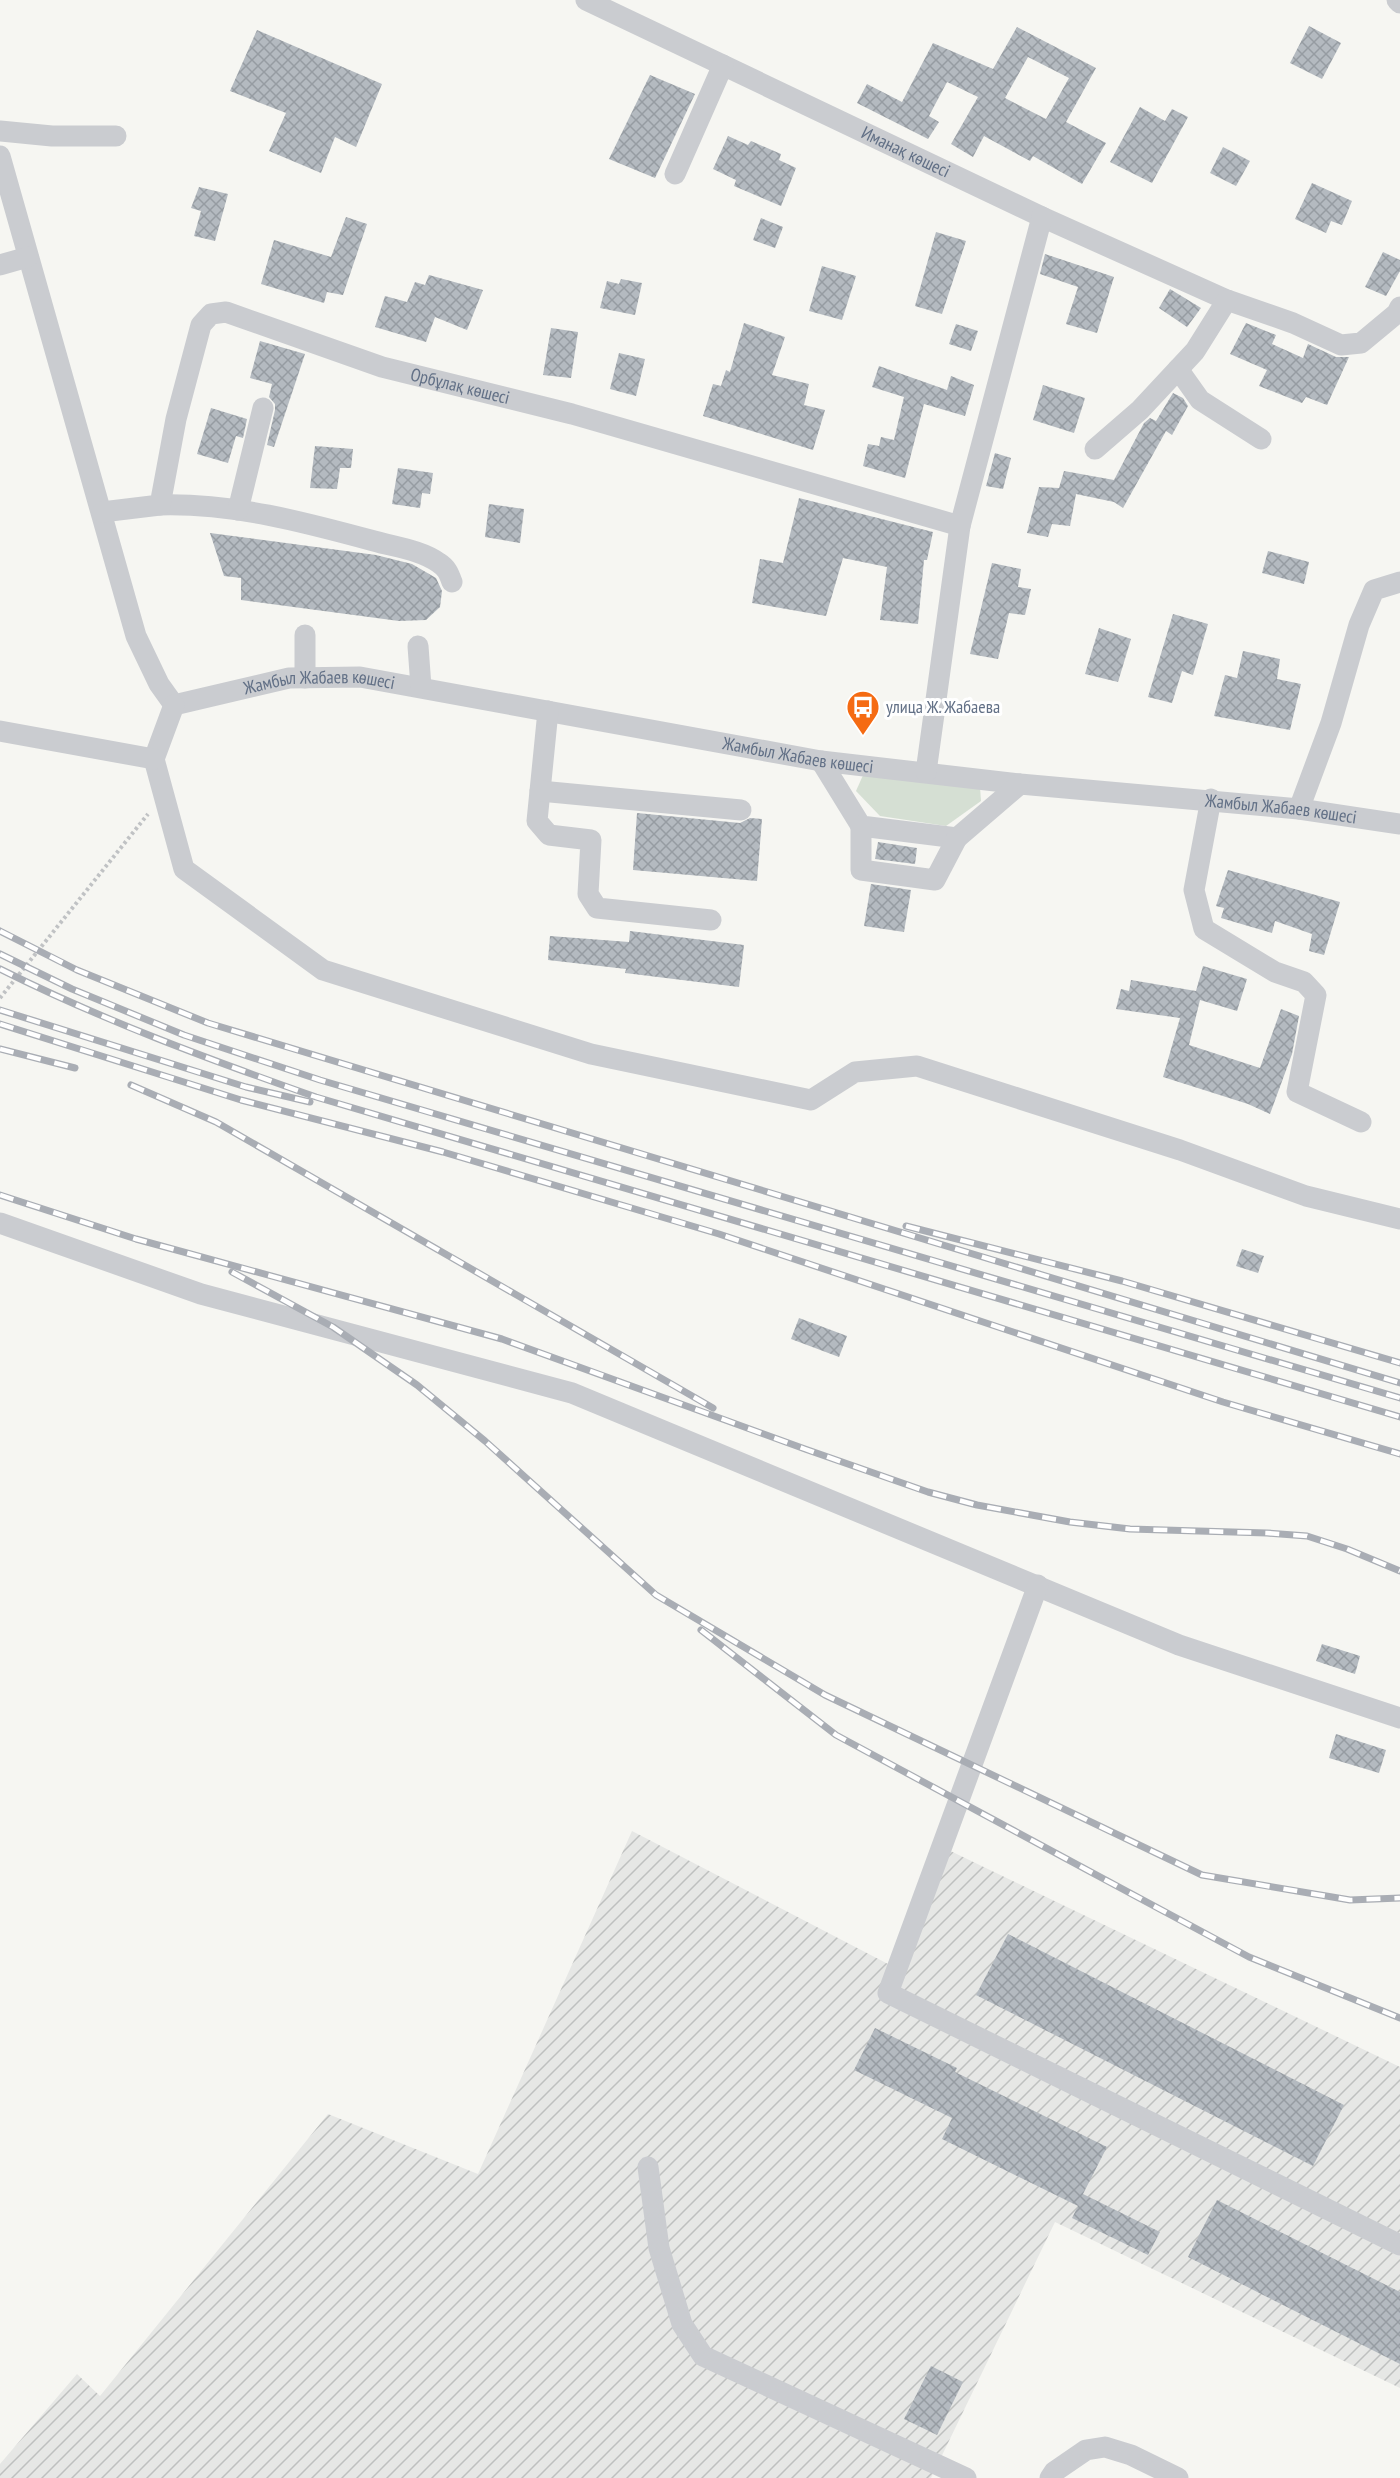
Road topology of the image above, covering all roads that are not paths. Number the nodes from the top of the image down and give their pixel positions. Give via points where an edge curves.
1 (586, 0) edge
2 (723, 65) junction
3 (0, 131) edge
4 (116, 136) dead end
5 (0, 156) edge
6 (675, 174) dead end
7 (1042, 217) junction
8 (28, 257) junction
9 (0, 265) edge
10 (1227, 300) junction
11 (1400, 307) edge
12 (1178, 369) junction
13 (263, 408) dead end
14 (1262, 439) dead end
15 (1095, 449) dead end
16 (160, 505) junction
17 (238, 510) junction
18 (102, 512) junction
19 (960, 526) junction
20 (452, 582) dead end
21 (1400, 582) edge
22 (305, 635) dead end
23 (418, 646) dead end
24 (305, 678) junction
25 (421, 687) junction
26 (174, 705) junction
27 (548, 711) junction
28 (0, 731) edge
29 (154, 759) junction
30 (821, 760) junction
31 (926, 772) junction
32 (1020, 784) junction
33 (540, 790) junction
34 (1211, 799) junction
35 (1299, 809) junction
36 (741, 810) dead end
37 (1400, 824) edge
38 (861, 826) junction
39 (957, 838) junction
40 (711, 920) dead end
41 (1361, 1122) dead end
42 (1400, 1219) edge
43 (0, 1223) edge
44 (1038, 1585) junction
45 (1400, 1718) edge
46 (648, 2167) dead end
47 (1400, 2245) edge
48 (966, 2478) edge
49 (1050, 2478) edge
50 (1178, 2478) edge

1 - 2 street, Иманақ көшесі
2 - 6 street
2 - 7 street, Иманақ көшесі
3 - 4 street
5 - 8 street
7 - 10 street, Иманақ көшесі
7 - 19 street
8 - 9 street
8 - 18 street
10 - 11 street, Иманақ көшесі via 1341,345 1361,343
10 - 12 street via 1195,351
12 - 14 street via 1200,400
12 - 15 street via 1140,410
13 - 17 street
16 - 17 street
16 - 18 street
16 - 19 street, Орбұлақ көшесі via 176,419 201,325 211,314 226,312 382,367 572,414
17 - 20 street via 313,525 420,554 440,563
18 - 26 street via 136,636 159,684
19 - 31 street
21 - 35 street via 1374,590
22 - 24 street
23 - 25 street
24 - 25 street, Жамбыл Жабаев көшесі via 360,677
24 - 26 street, Жамбыл Жабаев көшесі via 289,678
25 - 27 street, Жамбыл Жабаев көшесі
26 - 29 street
27 - 30 street, Жамбыл Жабаев көшесі
27 - 33 street
28 - 29 street
29 - 42 street via 184,869 322,970 591,1054 811,1100 855,1072 917,1066 1180,1150 1306,1196
30 - 31 street, Жамбыл Жабаев көшесі
30 - 38 street
31 - 32 street, Жамбыл Жабаев көшесі
32 - 34 street, Жамбыл Жабаев көшесі
32 - 39 street
33 - 36 street
33 - 40 street via 537,821 549,835 591,840 588,894 597,908
34 - 35 street, Жамбыл Жабаев көшесі
34 - 41 street via 1194,890 1204,929 1275,972 1304,982 1316,995 1297,1092
35 - 37 street, Жамбыл Жабаев көшесі
38 - 39 street
38 - 39 street via 861,870 935,880
43 - 44 street via 201,1294 572,1393
44 - 45 street via 1179,1645
44 - 47 street via 888,1993
46 - 48 street via 659,2248 682,2324 703,2356
49 - 50 street via 1086,2450 1105,2447

